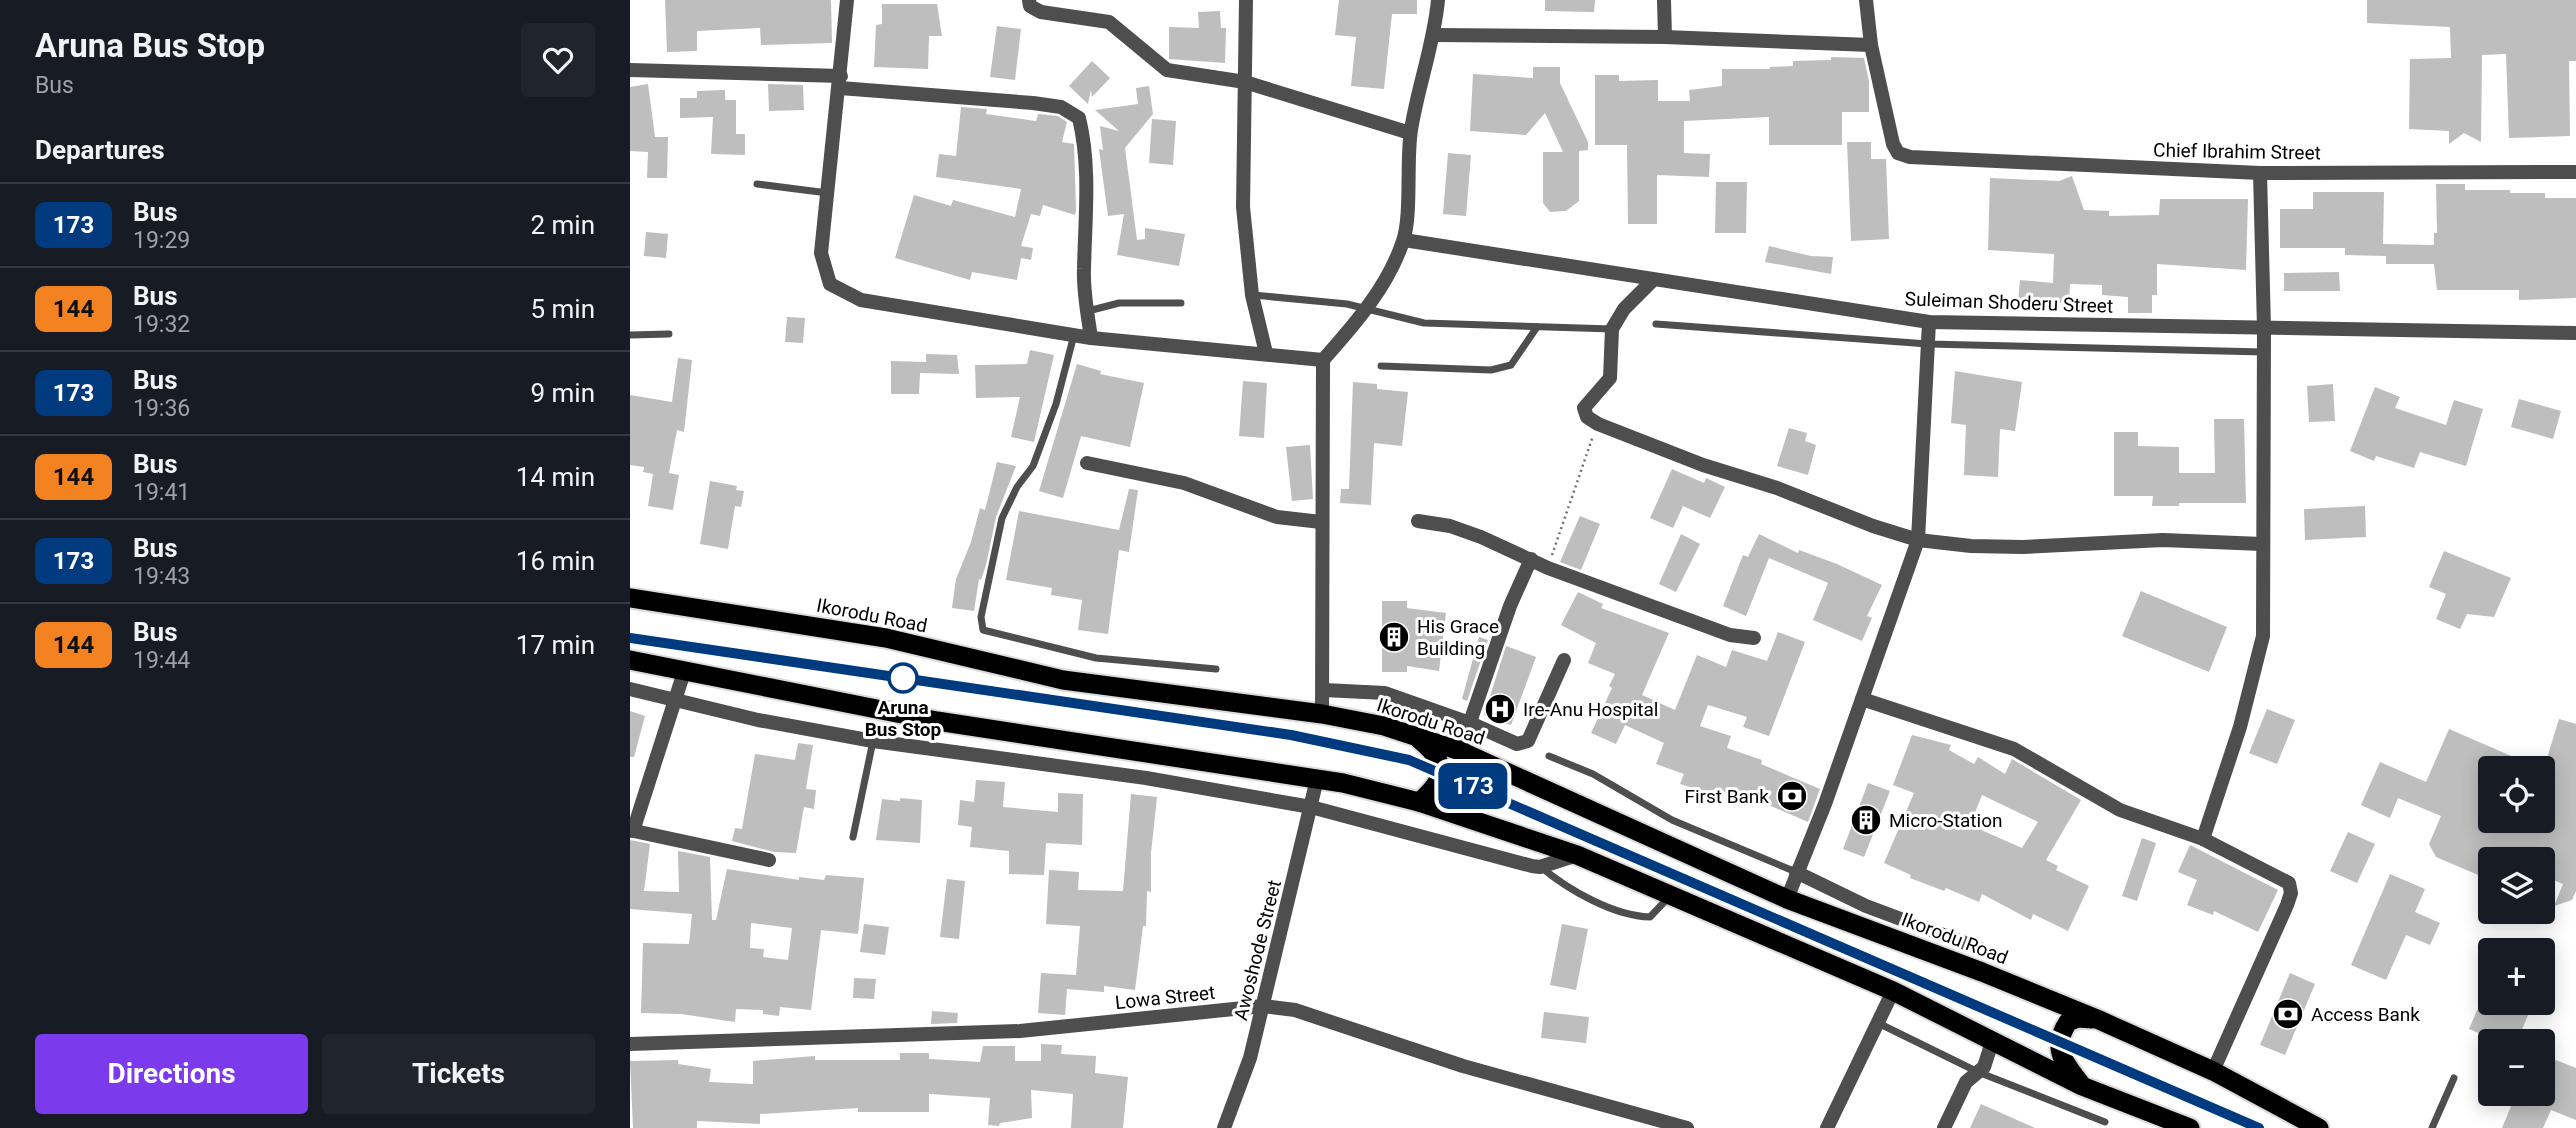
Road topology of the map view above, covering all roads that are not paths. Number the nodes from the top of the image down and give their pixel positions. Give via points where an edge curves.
1 (847, 0) edge
2 (1029, 0) edge
3 (1246, 0) edge
4 (1438, 0) edge
5 (1664, 0) edge
6 (1866, 0) edge
7 (1435, 35) junction
8 (1665, 37) junction
9 (1871, 45) junction
10 (630, 70) edge
11 (840, 82) junction
12 (1245, 82) junction
13 (1410, 133) junction
14 (2576, 172) edge
15 (2260, 173) junction
16 (757, 184) dead end
17 (828, 193) junction
18 (1404, 240) junction
19 (1653, 280) junction
20 (1252, 295) junction
21 (1181, 303) dead end
22 (1367, 310) junction
23 (1087, 311) junction
24 (1929, 322) junction
25 (1656, 324) dead end
26 (1537, 327) junction
27 (2264, 328) junction
28 (1612, 329) junction
29 (2576, 333) edge
30 (669, 334) dead end
31 (630, 335) edge
32 (1074, 335) junction
33 (1091, 338) junction
34 (1928, 344) junction
35 (2264, 352) junction
36 (1266, 353) junction
37 (1323, 360) junction
38 (1381, 366) dead end
39 (1087, 463) dead end
40 (1418, 521) dead end
41 (1321, 522) junction
42 (1918, 540) junction
43 (2262, 544) junction
44 (1531, 559) junction
45 (630, 598) edge
46 (630, 638) edge
47 (1754, 638) dead end
48 (630, 660) edge
49 (1564, 660) dead end
50 (1216, 669) dead end
51 (684, 672) junction
52 (630, 689) edge
53 (1324, 690) junction
54 (675, 699) junction
55 (1862, 699) junction
56 (1322, 714) junction
57 (1470, 723) junction
58 (1416, 737) junction
59 (873, 741) junction
60 (1460, 751) junction
61 (1549, 756) dead end
62 (1441, 772) junction
63 (1317, 779) junction
64 (1419, 802) junction
65 (1311, 807) junction
66 (631, 830) edge
67 (853, 837) dead end
68 (2203, 839) junction
69 (1577, 855) junction
70 (769, 860) dead end
71 (1540, 867) junction
72 (1796, 872) junction
73 (1670, 895) junction
74 (1787, 899) junction
75 (1981, 949) dead end
76 (1893, 991) junction
77 (1263, 1006) junction
78 (2097, 1019) junction
79 (1878, 1023) junction
80 (2059, 1040) junction
81 (1992, 1042) junction
82 (630, 1044) edge
83 (2213, 1071) junction
84 (1978, 1072) junction
85 (2454, 1078) dead end
86 (2082, 1086) junction
87 (2105, 1122) dead end
88 (2165, 1124) edge
89 (1224, 1128) edge
90 (1687, 1128) edge
91 (1827, 1128) edge
92 (1944, 1128) edge
93 (2190, 1128) edge
94 (2259, 1128) edge
95 (2319, 1128) edge
96 (2432, 1128) edge

1 - 11 street
2 - 12 street via 1030,6 1041,12 1109,22 1167,70
3 - 12 street
4 - 7 street
5 - 8 street
6 - 9 street
7 - 8 street
7 - 13 street via 1423,67
8 - 9 street
9 - 15 street, Chief Ibrahim Street via 1893,144 1898,153 1910,157
10 - 11 street
11 - 17 street
11 - 23 street via 1061,107 1079,118 1086,180
12 - 13 street
12 - 20 street via 1243,207
13 - 18 street
14 - 15 street, Chief Ibrahim Street
15 - 27 street
16 - 17 lane
17 - 32 street via 821,253 830,284 861,300
18 - 19 street, Suleiman Shoderu Street
18 - 22 street
19 - 24 street, Suleiman Shoderu Street
19 - 28 street
20 - 22 lane
20 - 36 street
21 - 23 lane via 1119,303
22 - 26 lane via 1424,323
22 - 37 street
23 - 33 street
24 - 27 street, Suleiman Shoderu Street
24 - 34 street
25 - 34 lane
26 - 28 lane
26 - 38 lane via 1511,365 1491,370
27 - 29 street, Suleiman Shoderu Street
27 - 35 street
28 - 42 street via 1610,378 1584,408 1587,417 1703,465
30 - 31 lane
32 - 33 street
32 - 50 lane via 1033,466 1002,518 981,617 983,630 1096,658
33 - 36 street
34 - 35 lane
34 - 42 street
35 - 43 street
36 - 37 street
37 - 41 street
39 - 41 street via 1184,484 1277,517
40 - 44 street via 1450,526
41 - 53 street
42 - 43 street via 2023,547 2163,540
42 - 55 street
43 - 68 street via 2263,636 2240,727
44 - 47 street via 1730,635
44 - 57 street
45 - 56 highway, Ikorodu Road via 886,638 1063,680
46 - 62 lane via 1291,735 1371,750
48 - 51 highway
49 - 57 street via 1528,741 1517,744
51 - 54 street
51 - 63 highway via 937,720
52 - 54 street
53 - 56 street
53 - 57 street via 1385,693
54 - 59 street
54 - 66 street
55 - 68 street via 2014,749 2120,810
55 - 72 street
56 - 58 highway, Ikorodu Road
57 - 60 street
58 - 60 highway, Ikorodu Road
58 - 62 highway via 1439,761
59 - 65 street via 1146,778
59 - 67 lane
60 - 74 highway, Ikorodu Road
61 - 72 lane via 1593,774 1672,820
62 - 64 highway via 1436,787
62 - 80 lane
63 - 64 highway
63 - 65 street, Awoshode Street
64 - 69 highway
65 - 71 street
65 - 77 street, Awoshode Street
66 - 70 street
68 - 83 street via 2289,883 2291,893
69 - 71 street
69 - 73 highway
71 - 73 lane via 1576,890 1643,917 1655,915
72 - 74 street
72 - 75 street via 1866,906
73 - 76 highway
74 - 78 highway, Ikorodu Road
76 - 79 street
76 - 81 highway
77 - 82 street, Lowa Street via 1020,1031
77 - 89 street, Awoshode Street
77 - 90 street, Lowa Street via 1295,1010 1463,1066
78 - 80 highway via 2068,1022
78 - 83 highway, Ikorodu Road
79 - 84 lane
79 - 91 street
80 - 86 highway via 2059,1053
80 - 94 lane
81 - 84 street
81 - 86 highway
83 - 95 highway, Ikorodu Road
84 - 87 lane
84 - 92 street via 1966,1082
85 - 96 lane
86 - 88 highway
88 - 93 highway

